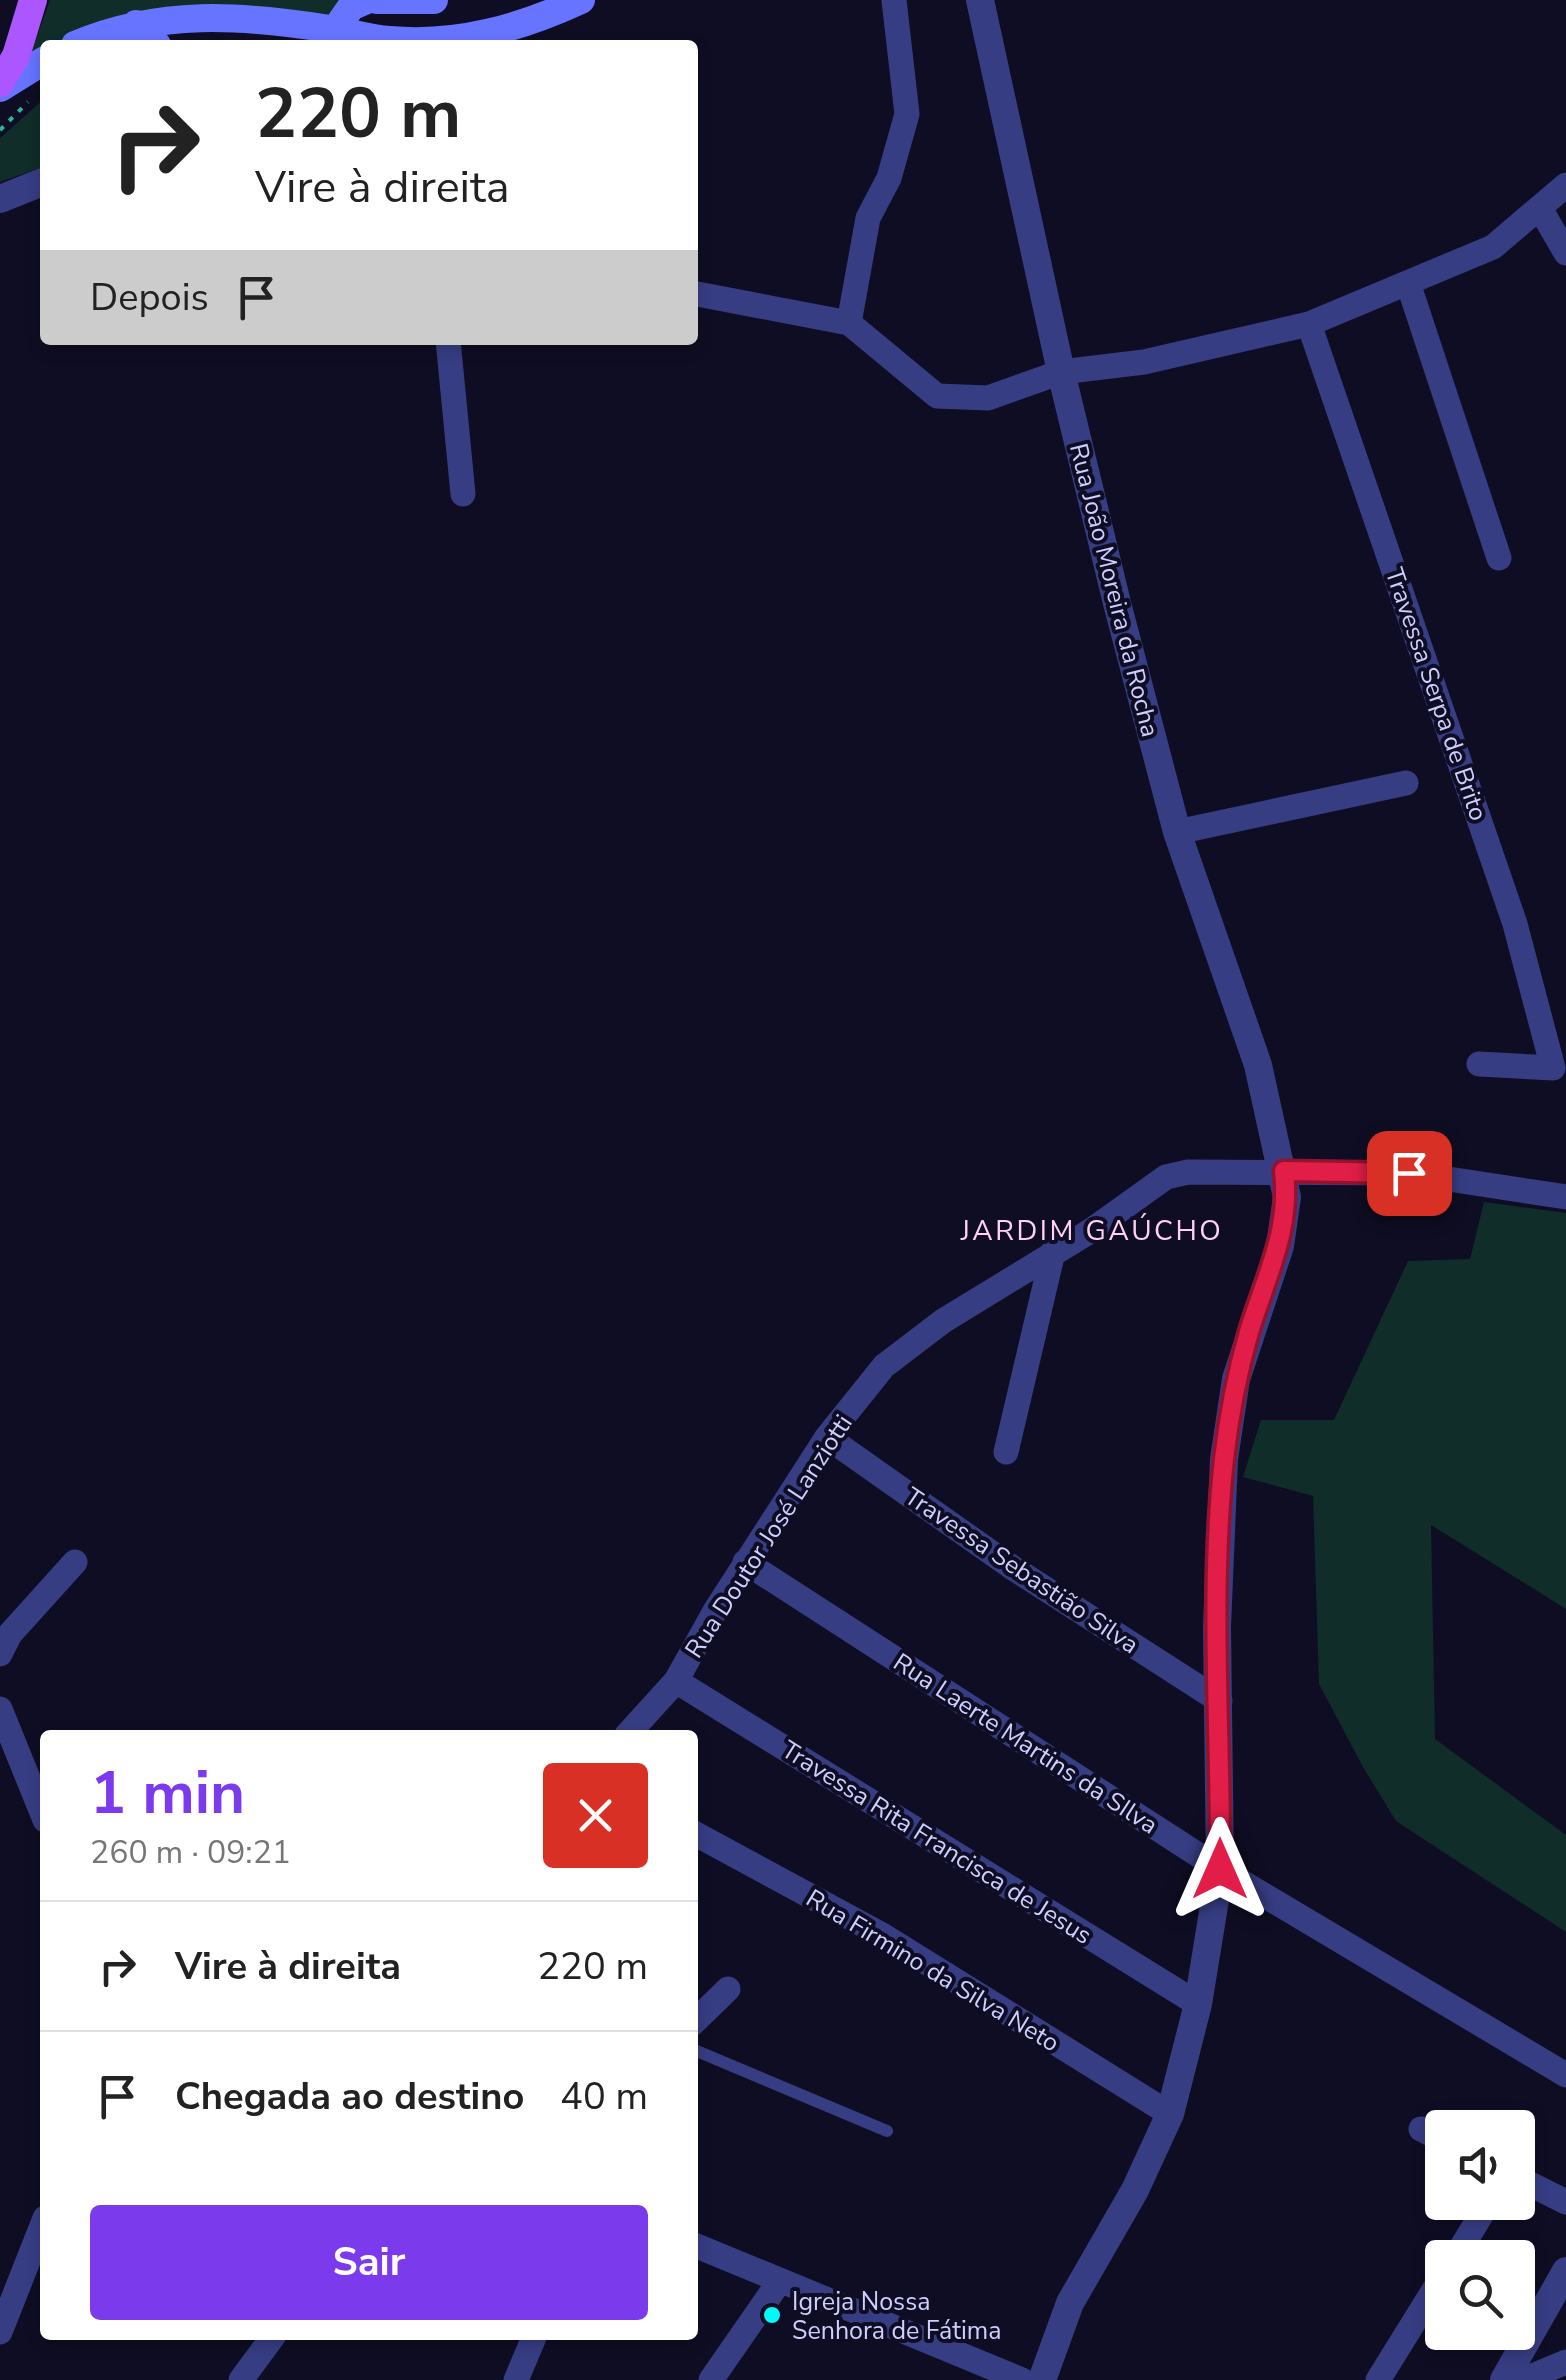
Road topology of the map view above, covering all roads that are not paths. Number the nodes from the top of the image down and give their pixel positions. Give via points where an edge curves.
1 (33, 0) edge
2 (367, 0) edge
3 (377, 0) edge
4 (434, 0) edge
5 (581, 0) edge
6 (894, 0) edge
7 (980, 0) edge
8 (136, 24) junction
9 (330, 37) edge
10 (90, 40) edge
11 (152, 40) edge
12 (434, 40) edge
13 (40, 63) edge
14 (0, 86) edge
15 (40, 183) edge
16 (1566, 185) edge
17 (0, 200) edge
18 (1541, 210) junction
19 (1566, 253) edge
20 (1408, 284) junction
21 (698, 294) edge
22 (849, 323) junction
23 (1309, 324) junction
24 (448, 345) edge
25 (1061, 372) junction
26 (463, 494) dead end
27 (1500, 558) dead end
28 (1406, 784) dead end
29 (1177, 832) junction
30 (1479, 1064) dead end
31 (1560, 1064) edge
32 (1284, 1171) junction
33 (1566, 1197) edge
34 (1053, 1252) junction
35 (827, 1437) junction
36 (1006, 1452) dead end
37 (75, 1562) dead end
38 (745, 1562) junction
39 (0, 1654) edge
40 (676, 1680) junction
41 (1220, 1700) junction
42 (0, 1709) edge
43 (631, 1730) edge
44 (40, 1808) edge
45 (698, 1835) edge
46 (1220, 1869) junction
47 (728, 1989) dead end
48 (1198, 2004) junction
49 (698, 2018) edge
50 (698, 2052) edge
51 (1566, 2075) edge
52 (1170, 2114) junction
53 (887, 2131) dead end
54 (1535, 2189) edge
55 (1566, 2202) edge
56 (40, 2231) edge
57 (698, 2247) edge
58 (1566, 2271) edge
59 (779, 2282) junction
60 (1425, 2304) edge
61 (0, 2332) edge
62 (270, 2340) edge
63 (534, 2340) edge
64 (1566, 2362) edge
65 (241, 2380) edge
66 (516, 2380) edge
67 (711, 2380) edge
68 (1022, 2380) edge
69 (1042, 2380) edge
70 (1378, 2380) edge
71 (1504, 2380) edge
72 (1523, 2380) edge

1 - 14 main road
2 - 9 main road via 351,6
3 - 4 main road
5 - 12 main road via 511,30
6 - 22 street via 907,114 889,178 868,218
7 - 25 street, Rua João Moreira da Rocha
8 - 9 main road via 251,16
8 - 10 main road
8 - 11 main road
13 - 14 main road
15 - 17 street
16 - 18 street
18 - 19 street
18 - 20 street via 1494,247
20 - 23 street
20 - 27 street
21 - 22 street
22 - 25 street via 937,396 988,398
23 - 25 street via 1144,362
23 - 31 street, Travessa Serpa de Brito
24 - 26 street
25 - 29 street, Rua João Moreira da Rocha
28 - 29 street
29 - 32 street, Rua João Moreira da Rocha via 1242,1014
30 - 31 street
32 - 33 street, Rua Doutor José Lanziotti via 1409,1173
32 - 34 street, Rua Doutor José Lanziotti via 1166,1178
32 - 41 street, Rua João Moreira da Rocha via 1280,1246 1236,1379 1224,1460
34 - 35 street, Rua Doutor José Lanziotti via 884,1366
34 - 36 street
35 - 38 street, Rua Doutor José Lanziotti
35 - 41 street, Travessa Sebastião Silva via 1013,1568
37 - 39 street
38 - 40 street, Rua Doutor José Lanziotti
38 - 46 street, Rua Laerte Martins da SIlva
40 - 43 street, Rua Doutor José Lanziotti
40 - 48 street, Travessa Rita Francisca de Jesus
41 - 46 street, Rua João Moreira da Rocha
42 - 44 street
45 - 52 street, Rua Firmino da Silva Neto via 884,1936
46 - 48 street, Rua João Moreira da Rocha
46 - 51 street, Rua Laerte Martins da SIlva
47 - 49 street
48 - 52 street, Rua João Moreira da Rocha
50 - 53 lane
52 - 69 street, Rua João Moreira da Rocha via 1136,2190 1070,2303
54 - 55 street
56 - 61 street
57 - 59 street
58 - 71 street
59 - 67 street
59 - 68 street
60 - 70 street
62 - 65 street
63 - 66 street
64 - 72 street

